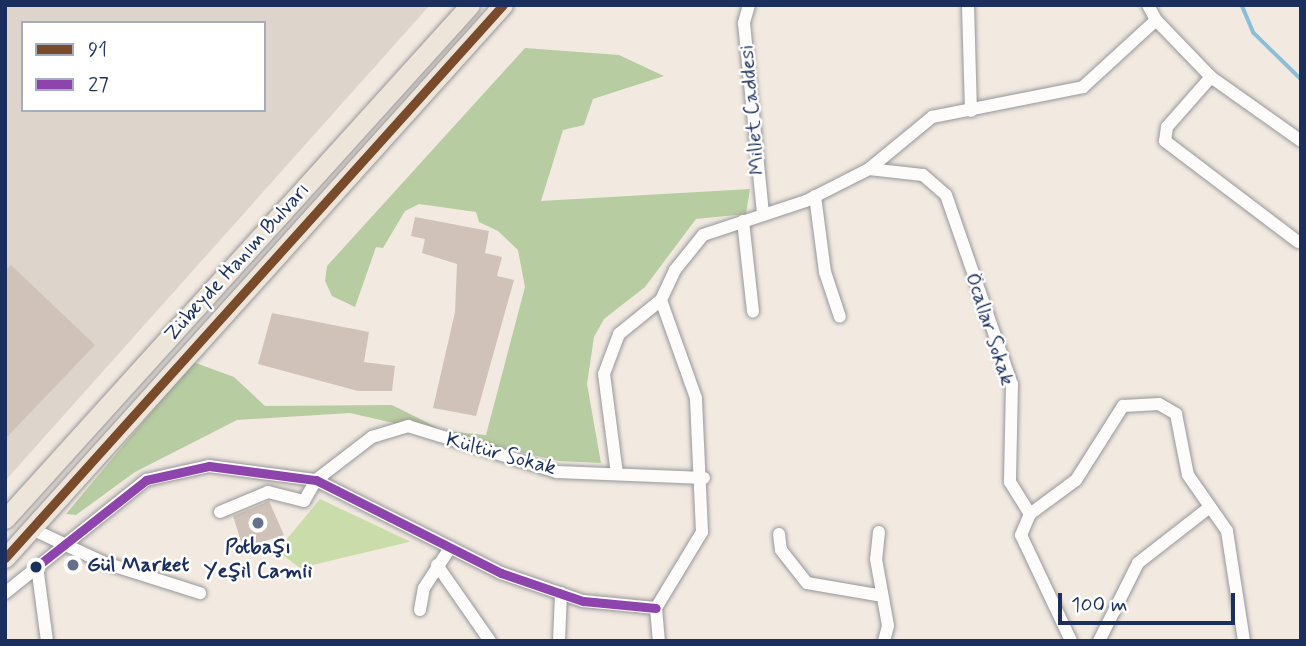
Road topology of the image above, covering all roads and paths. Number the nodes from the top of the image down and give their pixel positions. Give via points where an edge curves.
1 (470, 5) edge
2 (503, 5) edge
3 (749, 5) edge
4 (968, 5) edge
5 (1147, 5) edge
6 (1156, 20) junction
7 (1210, 78) junction
8 (971, 111) junction
9 (1301, 141) edge
10 (869, 169) junction
11 (815, 196) junction
12 (762, 215) junction
13 (743, 221) junction
14 (1298, 242) dead end
15 (661, 300) junction
16 (752, 312) dead end
17 (840, 317) dead end
18 (617, 474) junction
19 (704, 478) junction
20 (316, 480) junction
21 (1210, 507) junction
22 (220, 512) dead end
23 (1030, 514) junction
24 (5, 519) edge
25 (32, 529) junction
26 (879, 532) dead end
27 (779, 534) dead end
28 (66, 546) junction
29 (450, 548) junction
30 (5, 558) edge
31 (437, 565) junction
32 (37, 566) junction
33 (5, 593) edge
34 (200, 593) dead end
35 (561, 593) junction
36 (877, 595) junction
37 (656, 608) junction
38 (420, 610) dead end
39 (47, 641) edge
40 (490, 641) edge
41 (559, 641) edge
42 (659, 641) edge
43 (884, 641) edge
44 (1071, 641) edge
45 (1099, 641) edge
46 (1244, 641) edge

1 - 24 highway, Zübeyde Hanım Bulvarı
2 - 25 highway, Zübeyde Hanım Bulvarı
3 - 12 street, Millet Caddesi via 744,23
4 - 8 street
5 - 6 street
6 - 7 street
6 - 8 street via 1083,87
7 - 9 street
7 - 14 street via 1167,127 1165,141
8 - 10 street via 932,117
10 - 11 street
10 - 23 street, Öcallar Sokak via 923,175 946,195 1012,384 1010,482
11 - 12 street
11 - 17 street via 825,271
12 - 13 street
13 - 15 street via 703,235
13 - 16 street
15 - 18 street via 619,334 604,374
15 - 19 street via 696,397
18 - 19 street, Kültür Sokak
18 - 20 street, Kültür Sokak via 557,471 408,426 372,437
19 - 37 street via 702,532
20 - 22 street, Kültür Sokak via 304,501 268,492
20 - 28 street via 188,467 146,480
20 - 29 street
21 - 23 street via 1188,475 1176,414 1159,404 1123,406 1076,480
21 - 45 street via 1138,563
21 - 46 street via 1227,531 1236,565
23 - 44 street via 1021,535
25 - 28 street
25 - 30 highway, Zübeyde Hanım Bulvarı
26 - 36 street
27 - 36 street via 780,550 807,583
28 - 32 street
28 - 34 street
29 - 31 street
29 - 35 street
31 - 38 street
31 - 40 street
32 - 33 street
32 - 39 street
35 - 37 street
35 - 41 street
36 - 43 street via 888,625
37 - 42 street

